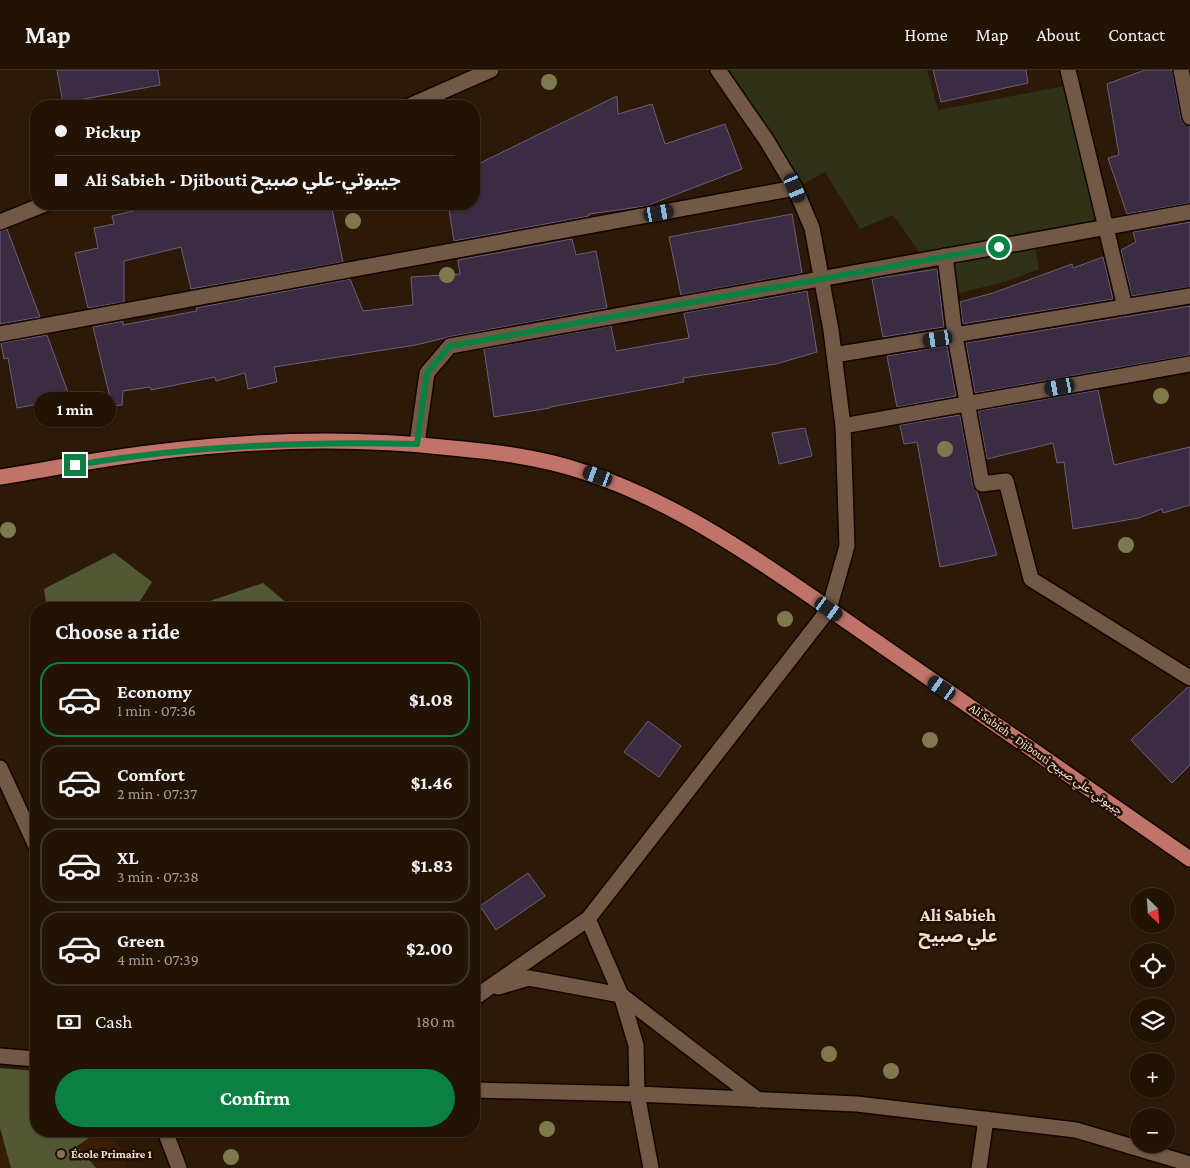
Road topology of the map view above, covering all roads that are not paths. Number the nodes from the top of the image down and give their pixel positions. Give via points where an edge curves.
1 (490, 70) edge
2 (718, 70) edge
3 (1068, 70) edge
4 (1180, 70) edge
5 (422, 100) edge
6 (1190, 117) edge
7 (795, 188) junction
8 (30, 210) edge
9 (1190, 212) edge
10 (0, 222) edge
11 (1106, 227) junction
12 (945, 256) junction
13 (822, 278) junction
14 (1190, 296) edge
15 (1125, 307) junction
16 (0, 334) edge
17 (955, 336) junction
18 (834, 356) junction
19 (1190, 364) edge
20 (967, 404) junction
21 (842, 426) junction
22 (417, 444) junction
23 (0, 477) edge
24 (829, 609) junction
25 (1190, 678) edge
26 (0, 768) edge
27 (30, 833) edge
28 (1188, 854) edge
29 (588, 919) junction
30 (480, 993) edge
31 (480, 994) edge
32 (621, 996) junction
33 (0, 1056) edge
34 (30, 1058) edge
35 (480, 1090) edge
36 (637, 1094) junction
37 (758, 1100) junction
38 (986, 1119) junction
39 (167, 1137) edge
40 (1190, 1164) edge
41 (179, 1168) edge
42 (651, 1168) edge
43 (979, 1168) edge

1 - 5 street
2 - 7 street
3 - 11 street
4 - 6 street
7 - 13 street via 812,228
7 - 16 street
8 - 10 street
9 - 11 street
11 - 12 street
11 - 15 street
12 - 13 street
12 - 17 street
13 - 18 street
13 - 22 street via 450,346 427,373
14 - 15 street
15 - 17 street
17 - 18 street
17 - 20 street
18 - 21 street
19 - 20 street
20 - 21 street
20 - 25 street via 982,484 1006,481 1031,579
21 - 24 street via 847,546
22 - 23 main road, Ali Sabieh - Djibouti جيبوتي-علي صبيح via 340,442 207,448 150,453
22 - 24 main road, Ali Sabieh - Djibouti جيبوتي-علي صبيح via 521,456 579,470 635,490 688,517
24 - 28 main road, Ali Sabieh - Djibouti جيبوتي-علي صبيح
24 - 29 street
26 - 27 street
29 - 30 street
29 - 32 street
31 - 32 street via 529,978
32 - 36 street via 636,1045
32 - 37 street
33 - 34 street
35 - 36 street
36 - 37 street
36 - 42 street
37 - 38 street via 857,1104
38 - 40 street via 1076,1130
38 - 43 street
39 - 41 street

